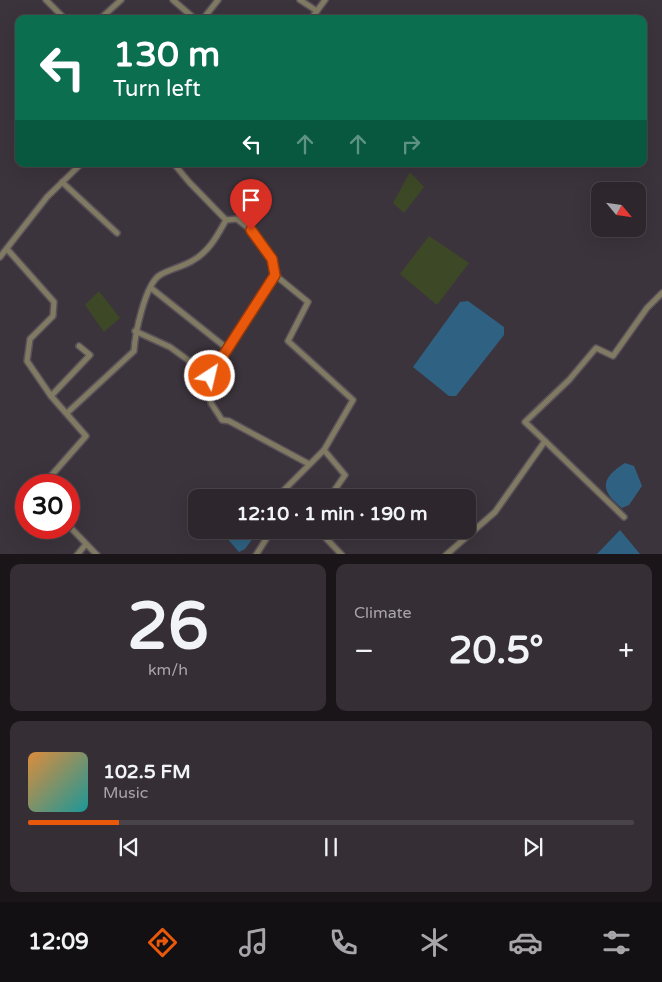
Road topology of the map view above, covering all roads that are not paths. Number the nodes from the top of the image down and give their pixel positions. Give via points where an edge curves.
1 (46, 0) edge
2 (121, 0) edge
3 (173, 0) edge
4 (218, 0) edge
5 (300, 0) edge
6 (325, 0) edge
7 (317, 11) junction
8 (61, 15) edge
9 (104, 15) edge
10 (190, 15) edge
11 (207, 15) edge
12 (314, 15) edge
13 (78, 167) edge
14 (177, 167) edge
15 (62, 182) junction
16 (226, 220) junction
17 (118, 233) dead end
18 (7, 250) junction
19 (0, 257) edge
20 (275, 275) junction
21 (151, 288) junction
22 (662, 293) edge
23 (135, 331) junction
24 (79, 346) dead end
25 (229, 350) junction
26 (210, 376) junction
27 (51, 396) junction
28 (67, 413) junction
29 (544, 441) junction
30 (324, 450) junction
31 (309, 464) junction
32 (53, 474) edge
33 (285, 489) edge
34 (335, 489) edge
35 (624, 517) dead end
36 (80, 538) edge
37 (266, 539) edge
38 (327, 539) edge
39 (86, 544) junction
40 (77, 554) edge
41 (97, 554) edge
42 (256, 554) edge
43 (342, 554) edge
44 (446, 554) edge

1 - 8 street
2 - 9 street
3 - 10 street
4 - 11 street
5 - 7 street
6 - 7 street
7 - 12 street
13 - 15 street
14 - 16 street
15 - 17 street
15 - 18 street
16 - 20 street via 237,219 251,230 272,259
16 - 21 street via 211,247 193,261 158,275
18 - 19 street
18 - 27 street via 54,302 53,316 30,339 27,361
20 - 25 street
20 - 30 street via 308,302 288,341 353,400
21 - 23 street
21 - 25 street
22 - 29 street via 647,308 614,356 596,348 569,380 525,422
23 - 26 street via 170,347
23 - 28 street via 134,350
24 - 27 street via 90,355
25 - 26 street
26 - 31 street via 211,403 222,420 230,421
27 - 28 street
28 - 32 street via 86,436
29 - 35 street
29 - 44 street via 495,512
30 - 31 street
30 - 34 street via 345,475
31 - 33 street
36 - 39 street
37 - 42 street
38 - 43 street
39 - 40 street
39 - 41 street

